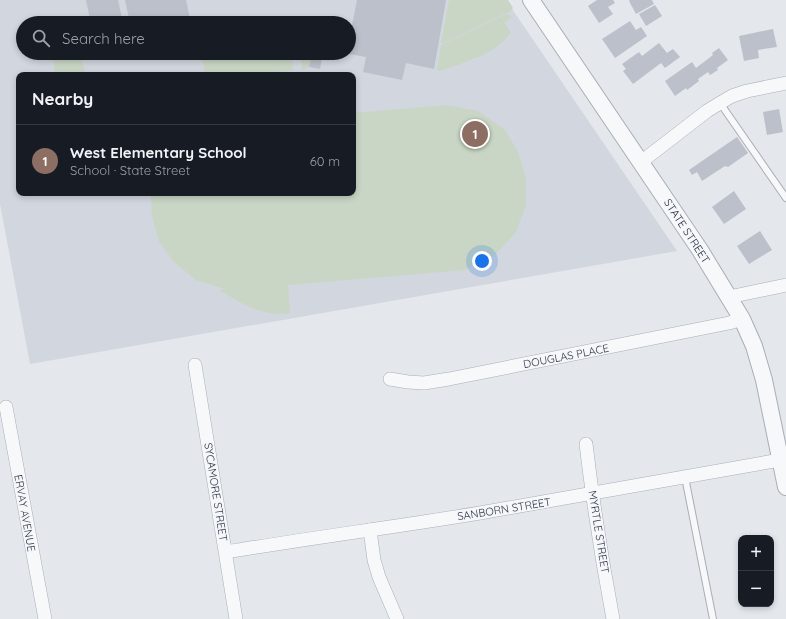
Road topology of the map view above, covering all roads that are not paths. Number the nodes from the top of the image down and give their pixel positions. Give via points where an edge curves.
1 (531, 0) edge
2 (786, 83) edge
3 (720, 103) junction
4 (641, 162) junction
5 (786, 198) edge
6 (786, 285) edge
7 (729, 297) junction
8 (742, 319) junction
9 (195, 365) dead end
10 (390, 379) dead end
11 (6, 407) dead end
12 (586, 444) dead end
13 (780, 460) junction
14 (685, 477) junction
15 (786, 486) edge
16 (592, 494) junction
17 (370, 530) junction
18 (226, 552) junction
19 (45, 619) edge
20 (236, 619) edge
21 (397, 619) edge
22 (613, 619) edge
23 (713, 619) edge

1 - 4 street, STATE STREET
2 - 3 street via 747,91
3 - 4 street
3 - 5 lane
4 - 7 street, STATE STREET
6 - 7 street
7 - 8 street, STATE STREET
8 - 10 street, DOUGLAS PLACE via 449,379 424,383
8 - 13 street, STATE STREET via 754,346 764,380
9 - 18 street, SYCAMORE STREET
11 - 19 street, ERVAY AVENUE
12 - 16 street, MYRTLE STREET
13 - 14 street, SANBORN STREET
13 - 15 street, STATE STREET
14 - 16 street, SANBORN STREET
14 - 23 lane
16 - 17 street, SANBORN STREET
16 - 22 street, MYRTLE STREET
17 - 18 street, SANBORN STREET
17 - 21 street via 379,577
18 - 20 street, SYCAMORE STREET

